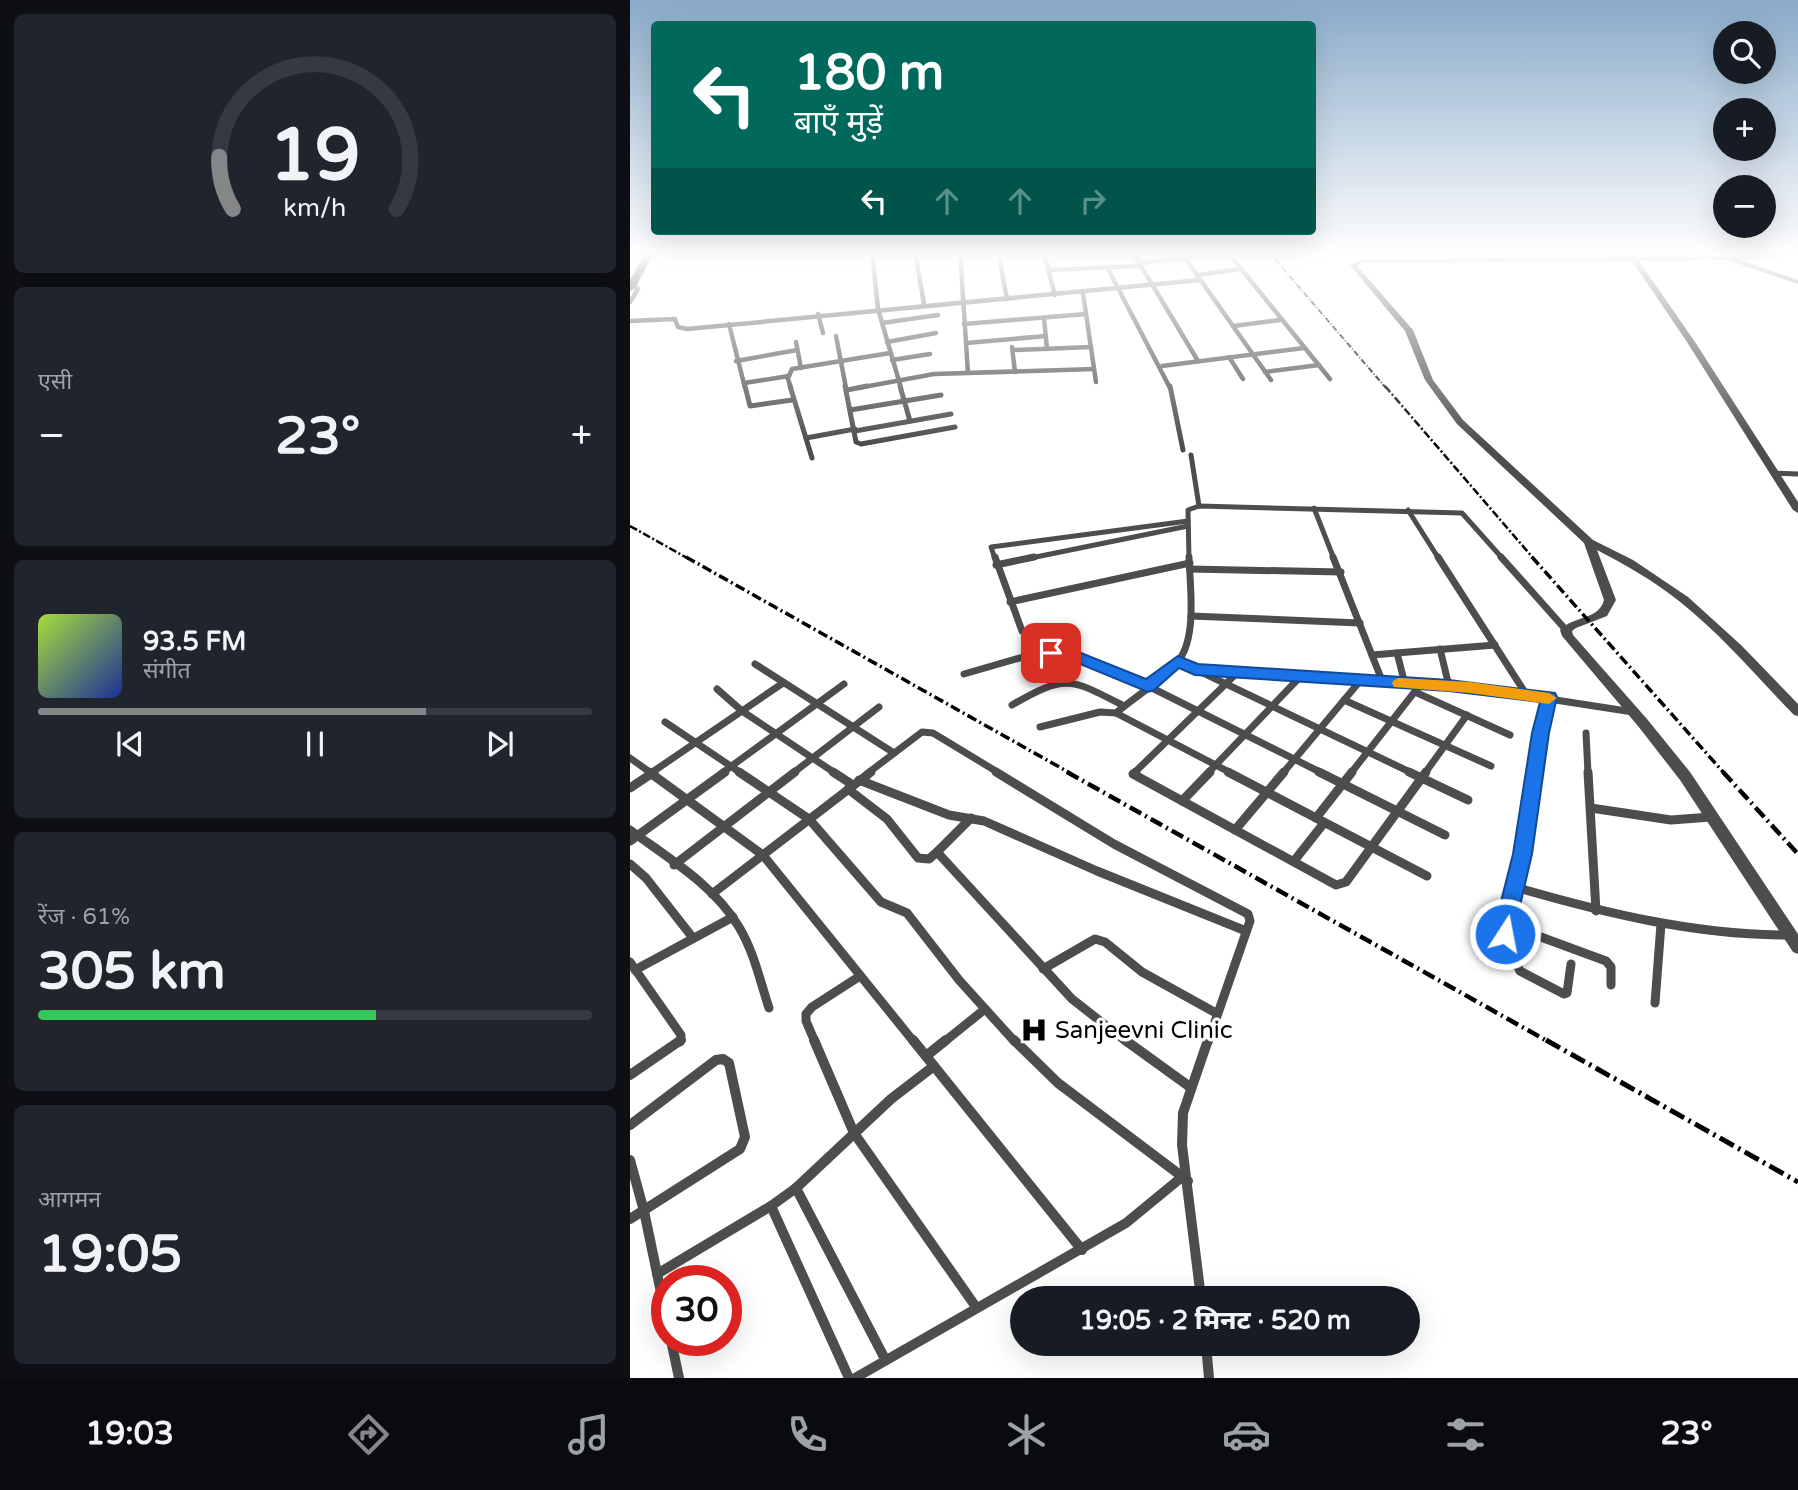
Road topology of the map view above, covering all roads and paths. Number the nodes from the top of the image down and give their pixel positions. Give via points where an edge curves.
1 (806, 315) edge
2 (817, 315) edge
3 (880, 315) edge
4 (936, 315) edge
5 (964, 315) edge
6 (1072, 315) edge
7 (1086, 315) edge
8 (1133, 315) edge
9 (1169, 315) edge
10 (1225, 315) edge
11 (1276, 315) edge
12 (1396, 315) edge
13 (1672, 315) edge
14 (1044, 318) junction
15 (1280, 320) junction
16 (630, 321) edge
17 (882, 323) junction
18 (729, 324) junction
19 (964, 324) junction
20 (1233, 326) junction
21 (936, 333) dead end
22 (823, 334) dead end
23 (836, 337) dead end
24 (1046, 337) junction
25 (1012, 339) junction
26 (796, 342) dead end
27 (887, 342) junction
28 (966, 343) junction
29 (1091, 347) junction
30 (1304, 348) junction
31 (1047, 349) junction
32 (797, 351) junction
33 (1013, 351) junction
34 (930, 354) dead end
35 (1252, 354) junction
36 (891, 356) junction
37 (1229, 357) junction
38 (736, 360) junction
39 (841, 361) junction
40 (1198, 361) junction
41 (1318, 365) junction
42 (1161, 366) junction
43 (801, 368) junction
44 (1094, 369) junction
45 (1015, 372) junction
46 (1265, 372) junction
47 (968, 373) junction
48 (787, 376) junction
49 (1243, 379) dead end
50 (1330, 379) dead end
51 (1271, 380) dead end
52 (898, 381) junction
53 (1096, 382) dead end
54 (744, 383) junction
55 (847, 390) junction
56 (942, 395) dead end
57 (792, 400) junction
58 (902, 401) junction
59 (850, 411) junction
60 (951, 414) dead end
61 (910, 421) junction
62 (955, 427) dead end
63 (855, 430) junction
64 (806, 438) junction
65 (1183, 450) dead end
66 (1191, 455) dead end
67 (813, 458) dead end
68 (1774, 473) junction
69 (1798, 474) edge
70 (1199, 506) junction
71 (1314, 508) junction
72 (1408, 510) junction
73 (1798, 510) edge
74 (1188, 523) junction
75 (1590, 542) junction
76 (996, 565) junction
77 (1190, 566) junction
78 (1341, 572) junction
79 (1010, 602) junction
80 (1191, 616) junction
81 (1360, 623) junction
82 (1566, 630) junction
83 (1022, 631) dead end
84 (1496, 645) junction
85 (1440, 649) junction
86 (1397, 653) junction
87 (1372, 655) junction
88 (1178, 661) junction
89 (755, 664) dead end
90 (1195, 669) junction
91 (1238, 672) junction
92 (964, 674) dead end
93 (1300, 677) junction
94 (1360, 681) junction
95 (783, 683) junction
96 (1383, 683) junction
97 (844, 684) dead end
98 (1226, 684) junction
99 (1405, 684) junction
100 (1148, 686) junction
101 (1449, 686) junction
102 (1418, 688) junction
103 (717, 689) dead end
104 (1526, 694) junction
105 (1549, 697) junction
106 (1344, 700) junction
107 (817, 704) junction
108 (1013, 705) dead end
109 (1124, 706) junction
110 (1272, 706) junction
111 (879, 707) dead end
112 (742, 711) junction
113 (1198, 711) junction
114 (1634, 712) junction
115 (1798, 712) edge
116 (1116, 713) junction
117 (1467, 715) junction
118 (1392, 721) junction
119 (665, 722) dead end
120 (853, 727) junction
121 (1040, 727) dead end
122 (1320, 729) junction
123 (1586, 733) dead end
124 (776, 734) junction
125 (1245, 735) junction
126 (1510, 735) dead end
127 (1167, 740) junction
128 (696, 743) junction
129 (1445, 745) junction
130 (1368, 752) junction
131 (894, 753) junction
132 (630, 758) edge
133 (813, 758) junction
134 (1294, 759) junction
135 (732, 766) junction
136 (1216, 766) junction
137 (1491, 766) dead end
138 (651, 774) junction
139 (1421, 777) junction
140 (1343, 784) junction
141 (853, 785) junction
142 (630, 788) edge
143 (770, 791) junction
144 (1266, 792) junction
145 (687, 799) junction
146 (1468, 800) dead end
147 (1182, 801) junction
148 (1591, 808) junction
149 (1397, 811) junction
150 (1713, 817) junction
151 (971, 818) junction
152 (1315, 818) junction
153 (809, 819) junction
154 (1324, 822) junction
155 (724, 827) junction
156 (1236, 830) junction
157 (1445, 835) dead end
158 (632, 836) edge
159 (1370, 846) junction
160 (937, 852) junction
161 (763, 855) junction
162 (1294, 861) junction
163 (630, 864) edge
164 (674, 865) junction
165 (1427, 876) dead end
166 (1515, 887) junction
167 (712, 894) junction
168 (1597, 911) junction
169 (733, 917) junction
170 (1661, 924) junction
171 (1246, 931) junction
172 (1790, 935) junction
173 (694, 938) junction
174 (1521, 944) junction
175 (1798, 947) edge
176 (1571, 964) dead end
177 (633, 966) edge
178 (1043, 969) junction
179 (860, 976) junction
180 (1611, 985) dead end
181 (1655, 1003) dead end
182 (769, 1008) dead end
183 (985, 1009) junction
184 (1216, 1013) junction
185 (926, 1056) junction
186 (934, 1066) junction
187 (630, 1075) edge
188 (1190, 1087) junction
189 (630, 1125) edge
190 (854, 1133) junction
191 (630, 1160) edge
192 (1185, 1179) junction
193 (796, 1188) junction
194 (771, 1206) junction
195 (644, 1211) junction
196 (630, 1219) edge
197 (1082, 1250) junction
198 (655, 1265) edge
199 (672, 1265) edge
200 (1199, 1286) edge
201 (976, 1307) junction
202 (674, 1356) edge
203 (1207, 1356) edge
204 (885, 1359) junction
205 (679, 1378) edge
206 (849, 1378) edge
207 (856, 1378) edge
208 (1209, 1378) edge

1 - 18 street
2 - 22 street
3 - 17 street
4 - 17 street
5 - 19 street
6 - 14 street
7 - 29 street
8 - 42 street
9 - 40 street
10 - 20 street
11 - 15 street
12 - 75 street via 1409,330 1429,380 1461,422
13 - 68 street
14 - 19 street
14 - 24 street
15 - 20 street
15 - 30 street
16 - 18 street via 675,319 678,327 687,329
17 - 27 street
18 - 38 street
19 - 28 street
20 - 35 street
21 - 27 street
23 - 39 street
24 - 25 street
24 - 31 street
25 - 28 street
25 - 33 street
26 - 32 street
27 - 36 street
28 - 47 street
29 - 31 street
29 - 44 street
30 - 35 street
30 - 41 street
31 - 33 street
32 - 38 street
32 - 43 street
33 - 45 street
34 - 36 street
35 - 37 street
35 - 46 street
36 - 39 street
36 - 52 street
37 - 40 street
37 - 49 street
38 - 54 street
39 - 43 street
39 - 55 street
40 - 42 street
41 - 46 street
41 - 50 street
42 - 65 street via 1172,394
43 - 48 street via 790,370
44 - 45 street
44 - 53 street
45 - 47 street
46 - 51 street
47 - 52 street
48 - 54 street
48 - 57 street
52 - 55 street
52 - 58 street
54 - 57 street via 752,407
55 - 59 street
56 - 58 street
57 - 64 street
58 - 59 street
58 - 61 street
59 - 63 street
60 - 61 street
61 - 63 street
62 - 63 street via 861,444 856,442
63 - 64 street
64 - 67 street
66 - 70 street
68 - 69 street
68 - 73 street
70 - 71 street
70 - 74 street via 1188,510
71 - 72 street
71 - 78 street
72 - 82 street via 1466,516
72 - 84 street
74 - 76 street
74 - 76 street via 994,545 990,550
74 - 77 street
75 - 82 street via 1609,606 1597,619
75 - 115 street via 1684,599
76 - 79 street
77 - 78 street
77 - 79 street
77 - 80 street
78 - 81 street
79 - 83 street
80 - 81 street
80 - 88 street
81 - 87 street
82 - 114 street
84 - 85 street
84 - 104 street
85 - 86 street
85 - 101 street
86 - 87 street
86 - 99 street
87 - 96 street
88 - 90 street
88 - 100 street
89 - 95 street
90 - 91 street
90 - 98 street
91 - 93 street
91 - 98 street
92 - 100 street via 1030,655 1064,654
93 - 94 street
93 - 110 street
94 - 96 street
94 - 106 street
95 - 107 street
95 - 112 street
96 - 99 street
97 - 107 street
98 - 110 street
98 - 113 street
99 - 102 street
100 - 109 street
100 - 113 street
101 - 102 street
101 - 104 street
102 - 117 street
102 - 118 street
103 - 112 street
104 - 105 street
105 - 114 street
105 - 166 street
106 - 118 street
106 - 122 street
107 - 120 street
107 - 124 street
108 - 109 street via 1049,684 1068,680
109 - 116 street
110 - 122 street
110 - 125 street
111 - 120 street
112 - 124 street
112 - 128 street
113 - 125 street
113 - 127 street
114 - 150 street
116 - 121 street via 1100,712
116 - 127 street
117 - 126 street
117 - 129 street
118 - 129 street
118 - 130 street
119 - 128 street
120 - 131 street
120 - 133 street
122 - 130 street
122 - 134 street
123 - 148 street
124 - 133 street
124 - 135 street
125 - 134 street
125 - 136 street
127 - 136 street
127 - 147 street via 1133,774
128 - 135 street
128 - 138 street
129 - 137 street
129 - 139 street
130 - 139 street
130 - 140 street
131 - 141 street
131 - 171 street via 922,732 933,733 1114,844 1242,909 1250,921
132 - 138 street
133 - 141 street
133 - 143 street
134 - 140 street
134 - 144 street
135 - 143 street
135 - 145 street
136 - 144 street
136 - 147 street
138 - 142 street
138 - 145 street
139 - 146 street
139 - 149 street
140 - 149 street
140 - 152 street
141 - 151 street
141 - 153 street
141 - 160 street via 918,858 929,859
143 - 153 street
143 - 155 street
144 - 152 street
144 - 156 street
145 - 155 street
145 - 158 street
147 - 156 street
148 - 150 street via 1671,820
148 - 168 street
149 - 157 street
149 - 159 street
150 - 172 street
151 - 160 street
151 - 171 street
152 - 154 street
153 - 161 street
153 - 183 street via 881,902 907,913
154 - 159 street
154 - 162 street
155 - 161 street
155 - 164 street
156 - 162 street
158 - 164 street
159 - 162 street via 1342,885
159 - 165 street
160 - 178 street
161 - 167 street
161 - 179 street
163 - 173 street
164 - 167 street
166 - 168 street
166 - 174 street via 1504,929
167 - 169 street
168 - 170 street
169 - 173 street
169 - 182 street
170 - 172 street via 1730,935
170 - 181 street
171 - 184 street
172 - 175 street
173 - 177 street
174 - 176 street via 1518,968 1560,993 1567,993
174 - 180 street via 1522,935 1530,933 1606,961 1611,967
177 - 187 street via 681,1041
178 - 184 street via 1095,939 1142,972
178 - 188 street via 1108,1029
179 - 185 street
179 - 190 street via 806,1014
183 - 185 street
183 - 192 street via 1058,1083
184 - 188 street
185 - 186 street
186 - 190 street
186 - 197 street
188 - 192 street via 1183,1113
189 - 195 street via 716,1060 729,1063 744,1143
190 - 193 street
190 - 201 street
191 - 195 street
192 - 197 street
192 - 200 street
193 - 194 street
193 - 204 street
194 - 199 street
194 - 206 street
195 - 196 street
195 - 198 street
197 - 201 street
201 - 204 street
202 - 205 street
203 - 208 street
204 - 207 street

